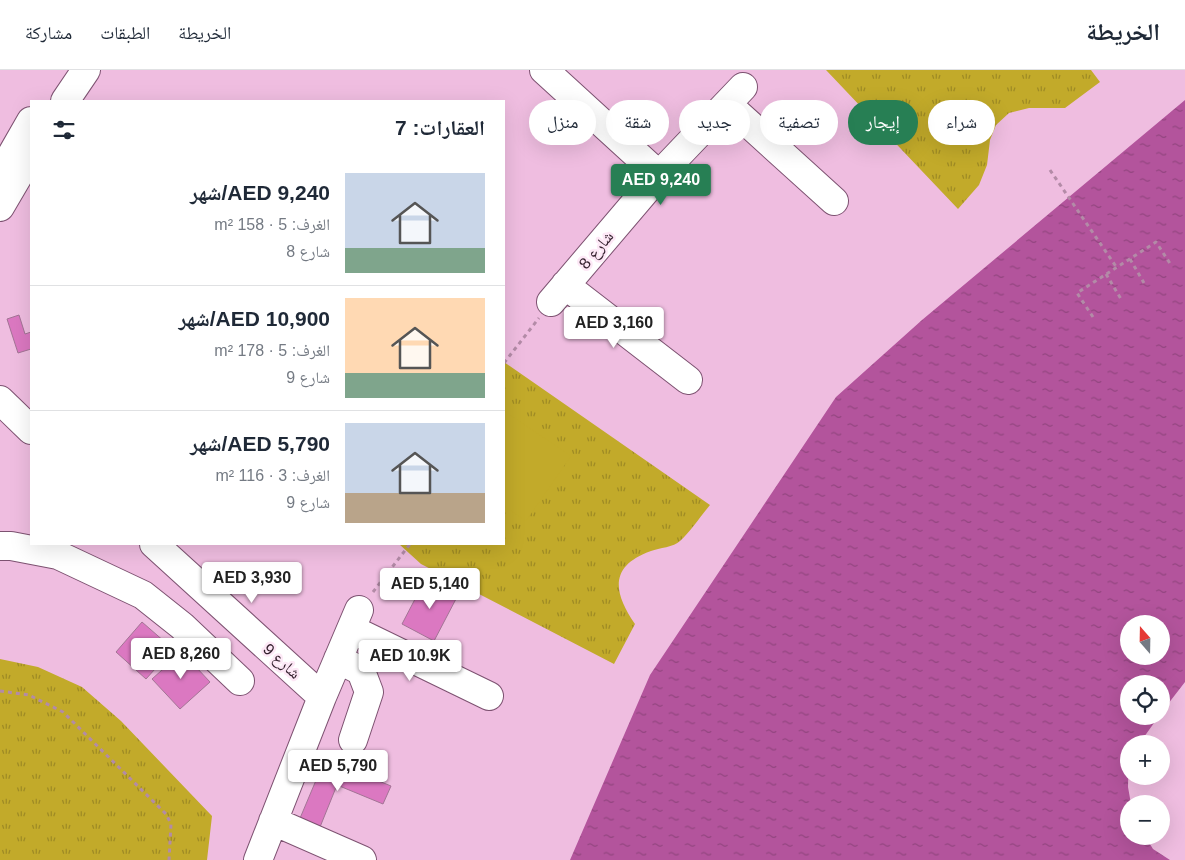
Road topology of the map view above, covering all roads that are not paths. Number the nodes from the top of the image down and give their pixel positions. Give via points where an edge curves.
1 (65, 70) edge
2 (86, 70) edge
3 (544, 70) edge
4 (45, 100) edge
5 (66, 100) edge
6 (30, 123) edge
7 (30, 156) edge
8 (0, 175) edge
9 (659, 175) junction
10 (834, 201) dead end
11 (0, 207) edge
12 (688, 380) dead end
13 (0, 400) edge
14 (0, 419) edge
15 (30, 429) edge
16 (30, 434) edge
17 (155, 545) edge
18 (0, 546) edge
19 (338, 659) junction
20 (240, 682) dead end
21 (322, 696) junction
22 (489, 696) dead end
23 (353, 740) dead end
24 (273, 821) junction
25 (258, 860) edge
26 (362, 860) edge

1 - 4 street
2 - 5 street
3 - 9 street
6 - 8 street
7 - 11 street
9 - 10 street, شارع 8 via 735,95
9 - 12 street, شارع 8 via 558,294
13 - 15 street
14 - 16 street
17 - 21 street, شارع 9
18 - 20 street via 58,555 143,595 182,626
19 - 21 street
19 - 22 street via 355,620
19 - 23 street via 361,671 369,692
21 - 24 street
24 - 25 street
24 - 26 street

